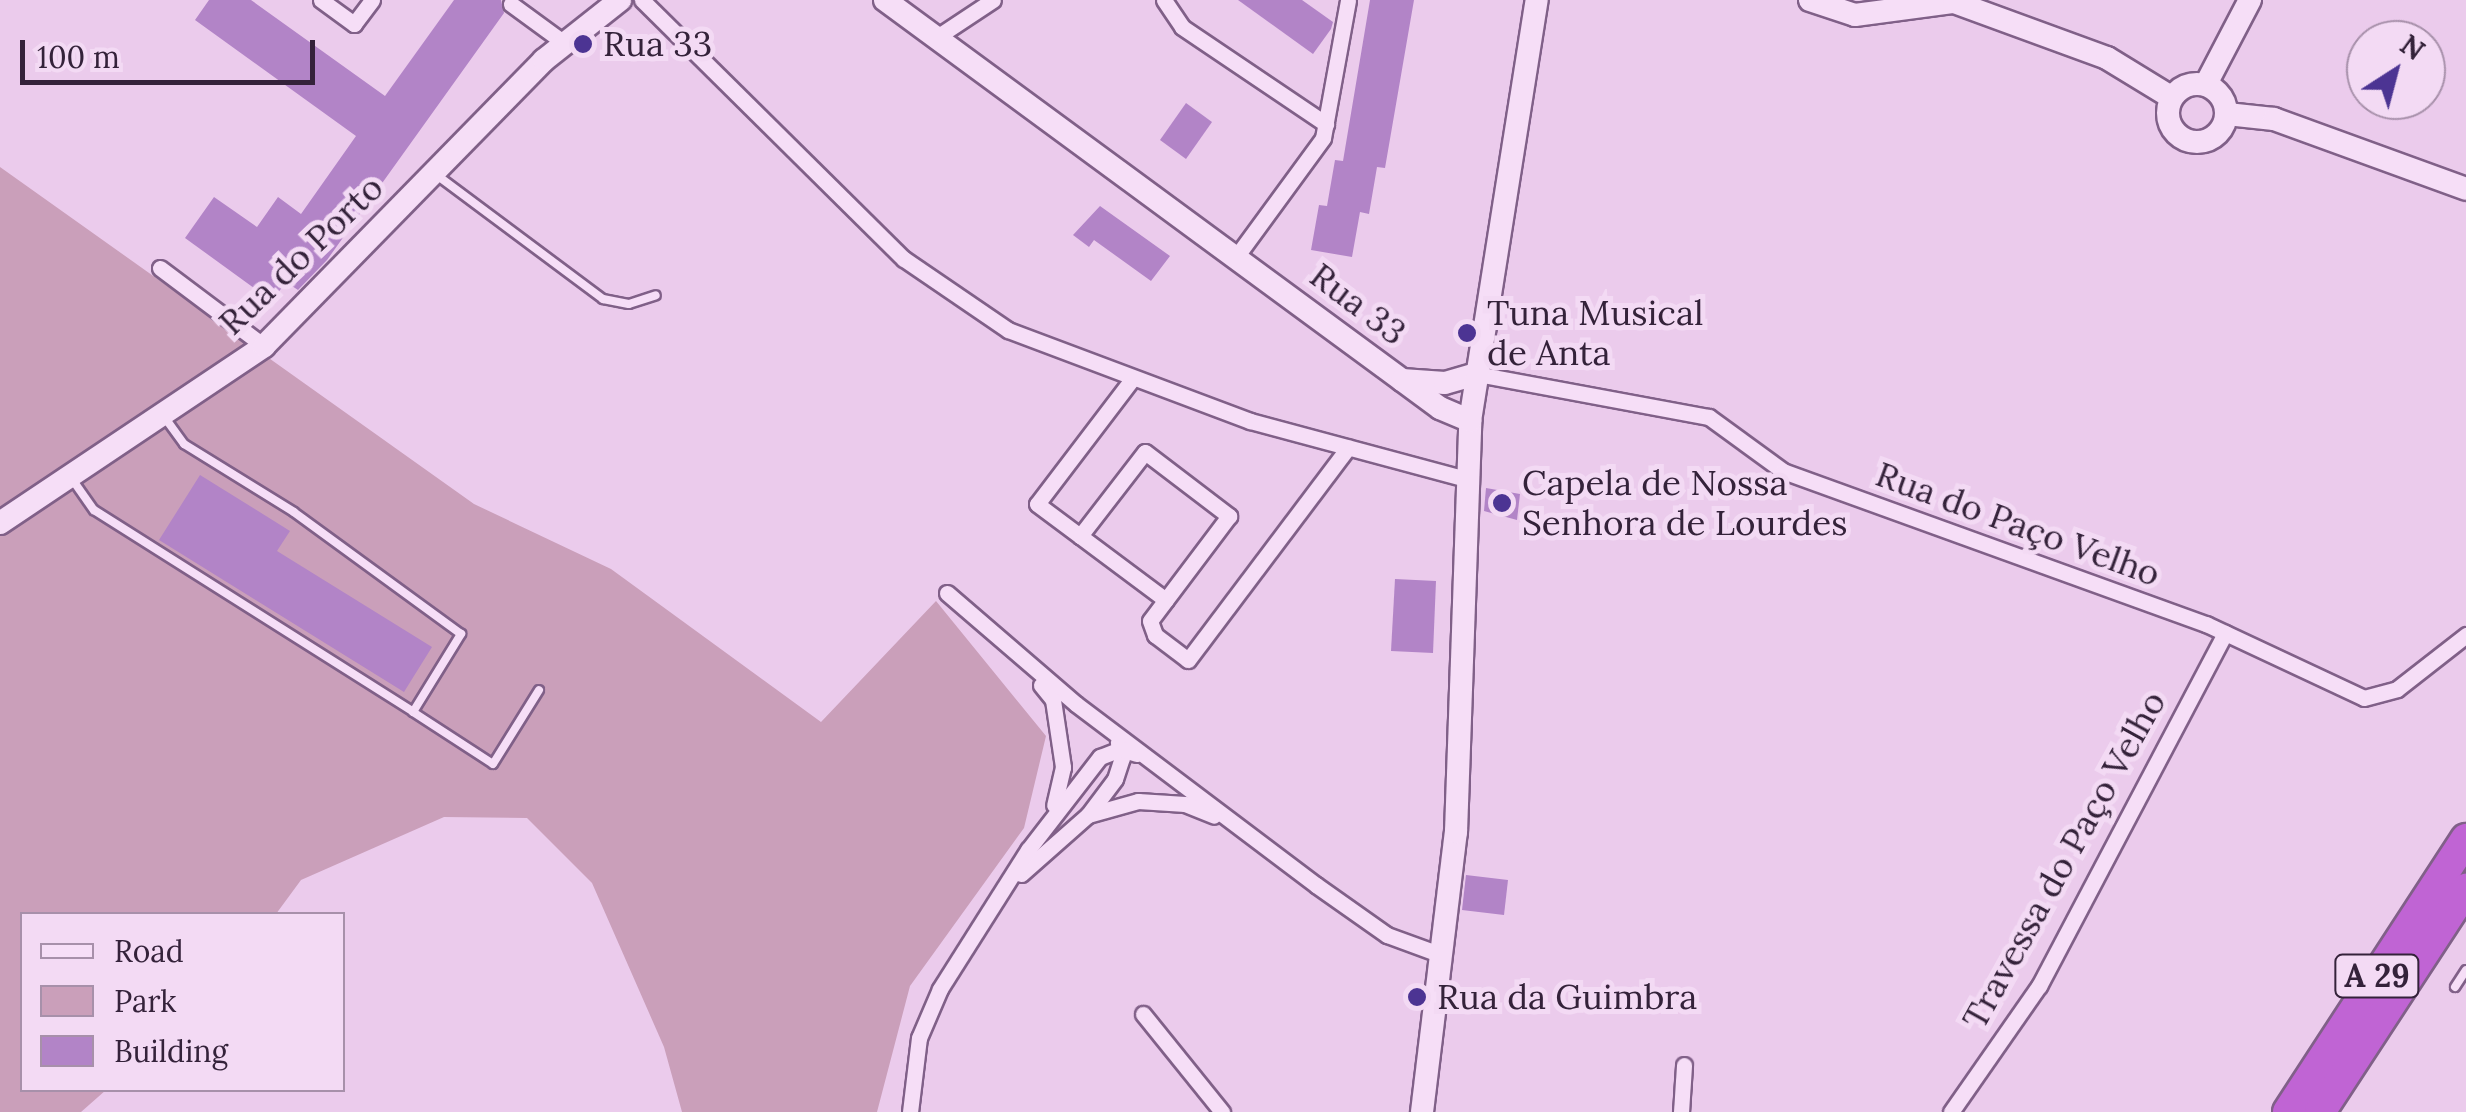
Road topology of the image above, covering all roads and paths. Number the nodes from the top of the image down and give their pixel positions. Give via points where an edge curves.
1 (321, 0) edge
2 (372, 0) edge
3 (620, 0) edge
4 (642, 0) edge
5 (884, 0) edge
6 (994, 0) edge
7 (1164, 0) edge
8 (1348, 0) edge
9 (1537, 0) edge
10 (1810, 0) edge
11 (2250, 0) edge
12 (511, 4) dead end
13 (937, 37) junction
14 (563, 42) junction
15 (2206, 84) junction
16 (2171, 98) junction
17 (2226, 114) junction
18 (1326, 124) junction
19 (434, 174) junction
20 (2466, 189) edge
21 (1236, 257) junction
22 (160, 268) dead end
23 (656, 294) dead end
24 (264, 346) junction
25 (1477, 374) junction
26 (1132, 378) junction
27 (1402, 380) junction
28 (163, 414) junction
29 (1470, 420) junction
30 (1348, 448) junction
31 (70, 476) junction
32 (1466, 480) junction
33 (0, 524) edge
34 (1080, 536) junction
35 (948, 593) dead end
36 (1166, 600) junction
37 (2225, 633) junction
38 (2466, 636) edge
39 (1020, 659) junction
40 (539, 690) dead end
41 (413, 712) junction
42 (1111, 731) junction
43 (1122, 750) junction
44 (1145, 756) junction
45 (1088, 815) junction
46 (1046, 823) junction
47 (1236, 825) junction
48 (2466, 839) edge
49 (1014, 880) junction
50 (2466, 889) edge
51 (1439, 954) junction
52 (2466, 970) edge
53 (2455, 987) dead end
54 (1143, 1014) dead end
55 (1684, 1065) dead end
56 (910, 1112) edge
57 (1222, 1112) edge
58 (1422, 1112) edge
59 (1681, 1112) edge
60 (1951, 1112) edge
61 (2288, 1112) edge
62 (2320, 1112) edge

1 - 2 street via 354,24
3 - 14 street, Rua do Porto
4 - 26 street via 918,270 1008,330
5 - 13 street, Rua 33
6 - 13 street
7 - 18 street via 1182,27
8 - 18 street
9 - 25 street
10 - 16 street via 1855,15 1954,2 2107,58
11 - 15 street
12 - 14 street
13 - 21 street, Rua 33
14 - 19 street, Rua do Porto
15 - 16 street via 2186,85
15 - 17 street via 2221,96
16 - 17 street via 2170,126 2184,140 2212,138
17 - 20 street via 2274,119
18 - 21 street via 1323,138
19 - 23 lane via 603,299 629,304
19 - 24 street, Rua do Porto
21 - 27 street, Rua 33
22 - 24 street
24 - 28 street, Rua do Porto
25 - 27 street, Rua 33 via 1446,383
25 - 29 street
25 - 37 street, Rua do Paço Velho via 1709,418 1783,471
26 - 30 street
26 - 34 street via 1037,504
27 - 29 street, Rua 33
28 - 31 street, Rua do Porto
28 - 41 lane via 184,444 294,512 461,634
29 - 32 street
30 - 32 street
30 - 36 street via 1188,660 1154,635 1150,621
31 - 33 street, Rua do Porto
31 - 41 lane via 94,510
32 - 51 street via 1456,832
34 - 36 street
34 - 36 street via 1144,452 1229,516
35 - 39 street
37 - 38 street, Rua do Paço Velho via 2364,698 2397,689
37 - 60 street, Travessa do Paço Velho via 2039,986
39 - 42 street
39 - 46 street via 1053,700 1063,767
40 - 41 lane via 494,764
42 - 43 street
42 - 44 street
43 - 44 street
43 - 45 street via 1115,779
43 - 46 street via 1100,757
44 - 47 street
45 - 47 street via 1138,800 1185,804
45 - 49 street
46 - 49 street
47 - 51 street via 1387,935
48 - 61 highway, A 29
49 - 56 street via 940,989 919,1038
50 - 62 highway, A 29
51 - 58 street
52 - 53 lane
54 - 57 street
55 - 59 street

